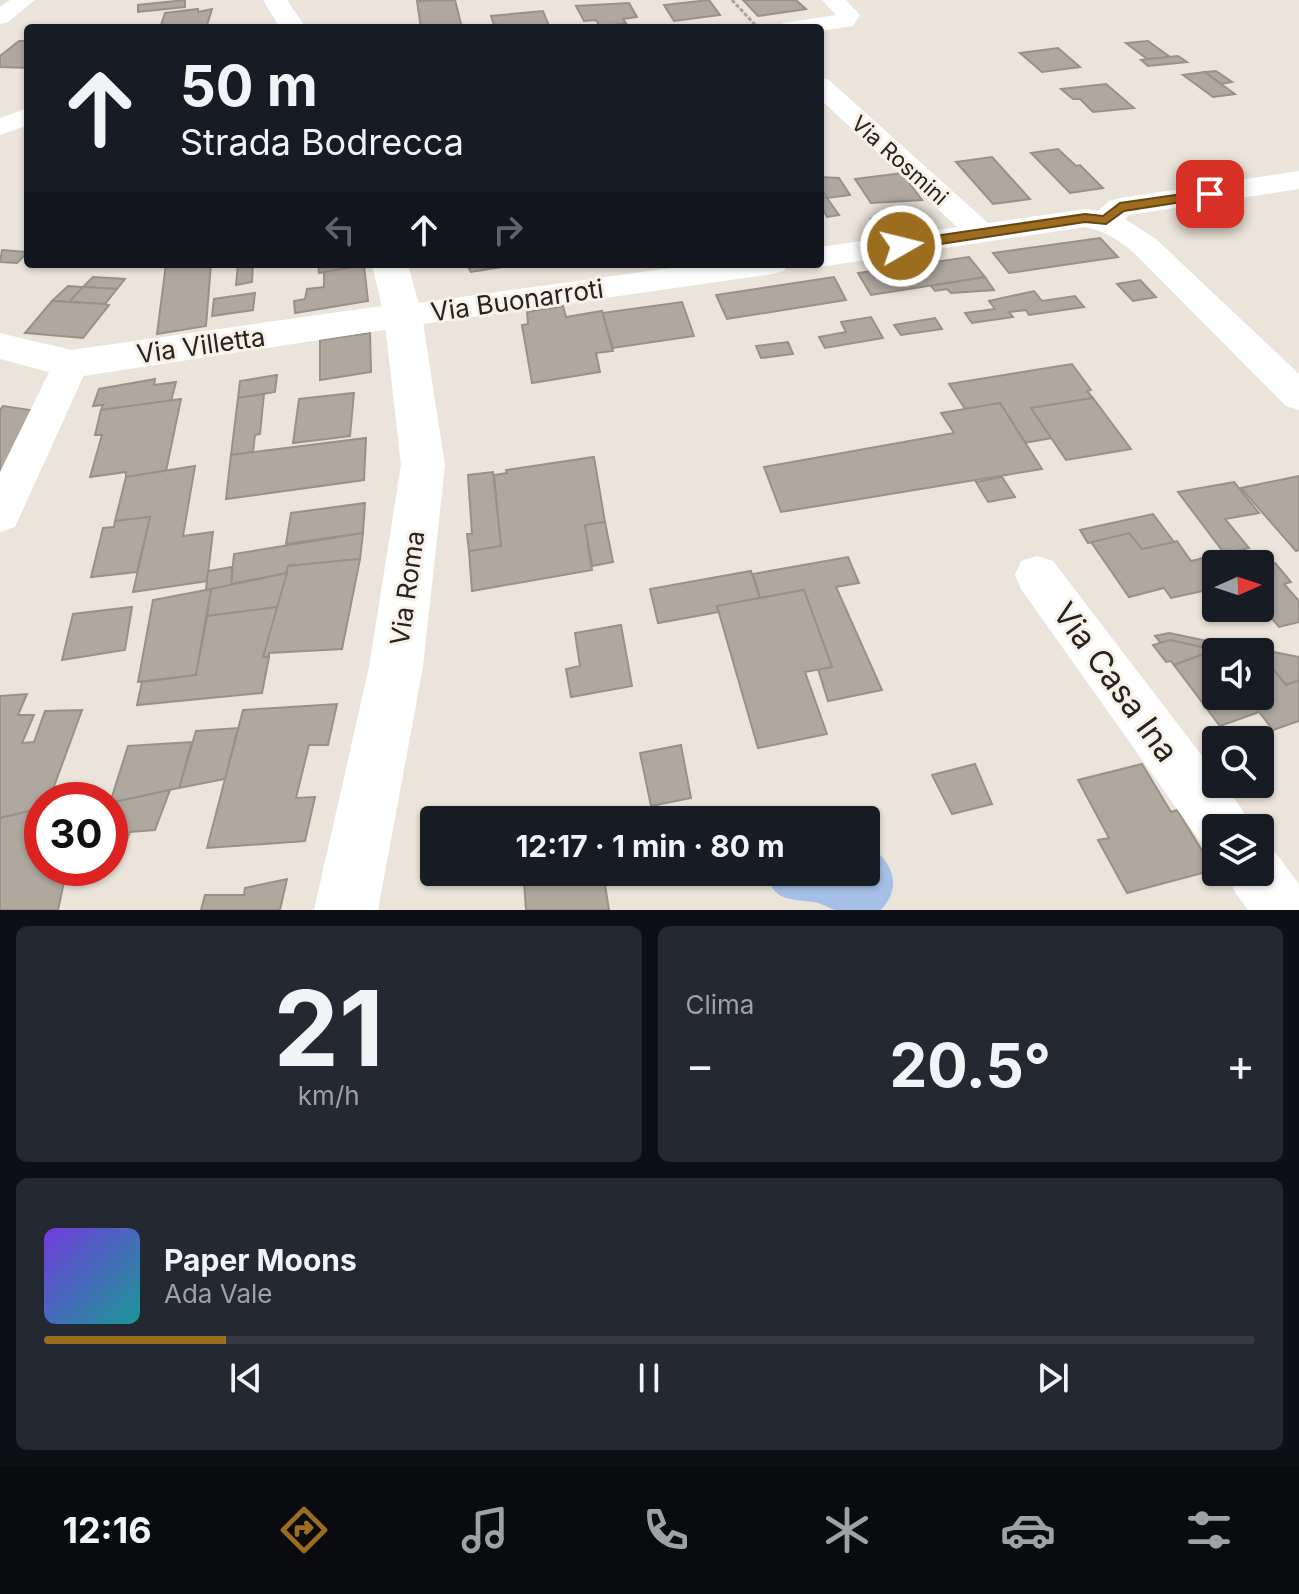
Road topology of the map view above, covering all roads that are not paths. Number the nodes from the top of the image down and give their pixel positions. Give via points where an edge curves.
1 (24, 0) edge
2 (275, 0) edge
3 (833, 0) edge
4 (0, 17) edge
5 (290, 24) edge
6 (822, 24) edge
7 (824, 89) edge
8 (24, 118) edge
9 (0, 127) edge
10 (1299, 180) edge
11 (1106, 220) junction
12 (982, 234) junction
13 (824, 256) edge
14 (391, 268) edge
15 (745, 268) edge
16 (403, 316) junction
17 (0, 346) edge
18 (71, 364) junction
19 (1299, 396) edge
20 (0, 515) edge
21 (1037, 575) dead end
22 (1213, 814) edge
23 (1265, 886) edge
24 (346, 910) edge
25 (1283, 910) edge

1 - 4 street
2 - 5 main road
3 - 6 street via 849,15 845,21
7 - 12 street, Via Rosmini
8 - 9 street
10 - 11 street via 1120,207
11 - 12 street via 1085,218
11 - 19 street via 1145,246
12 - 13 street
14 - 16 main road, Via Roma
15 - 16 street, Via Buonarroti
16 - 18 main road, Via Villetta
16 - 24 main road, Via Roma via 423,465 396,667
17 - 18 main road, Via Villetta
18 - 20 street
21 - 22 street, Via Casa Ina
23 - 25 street

